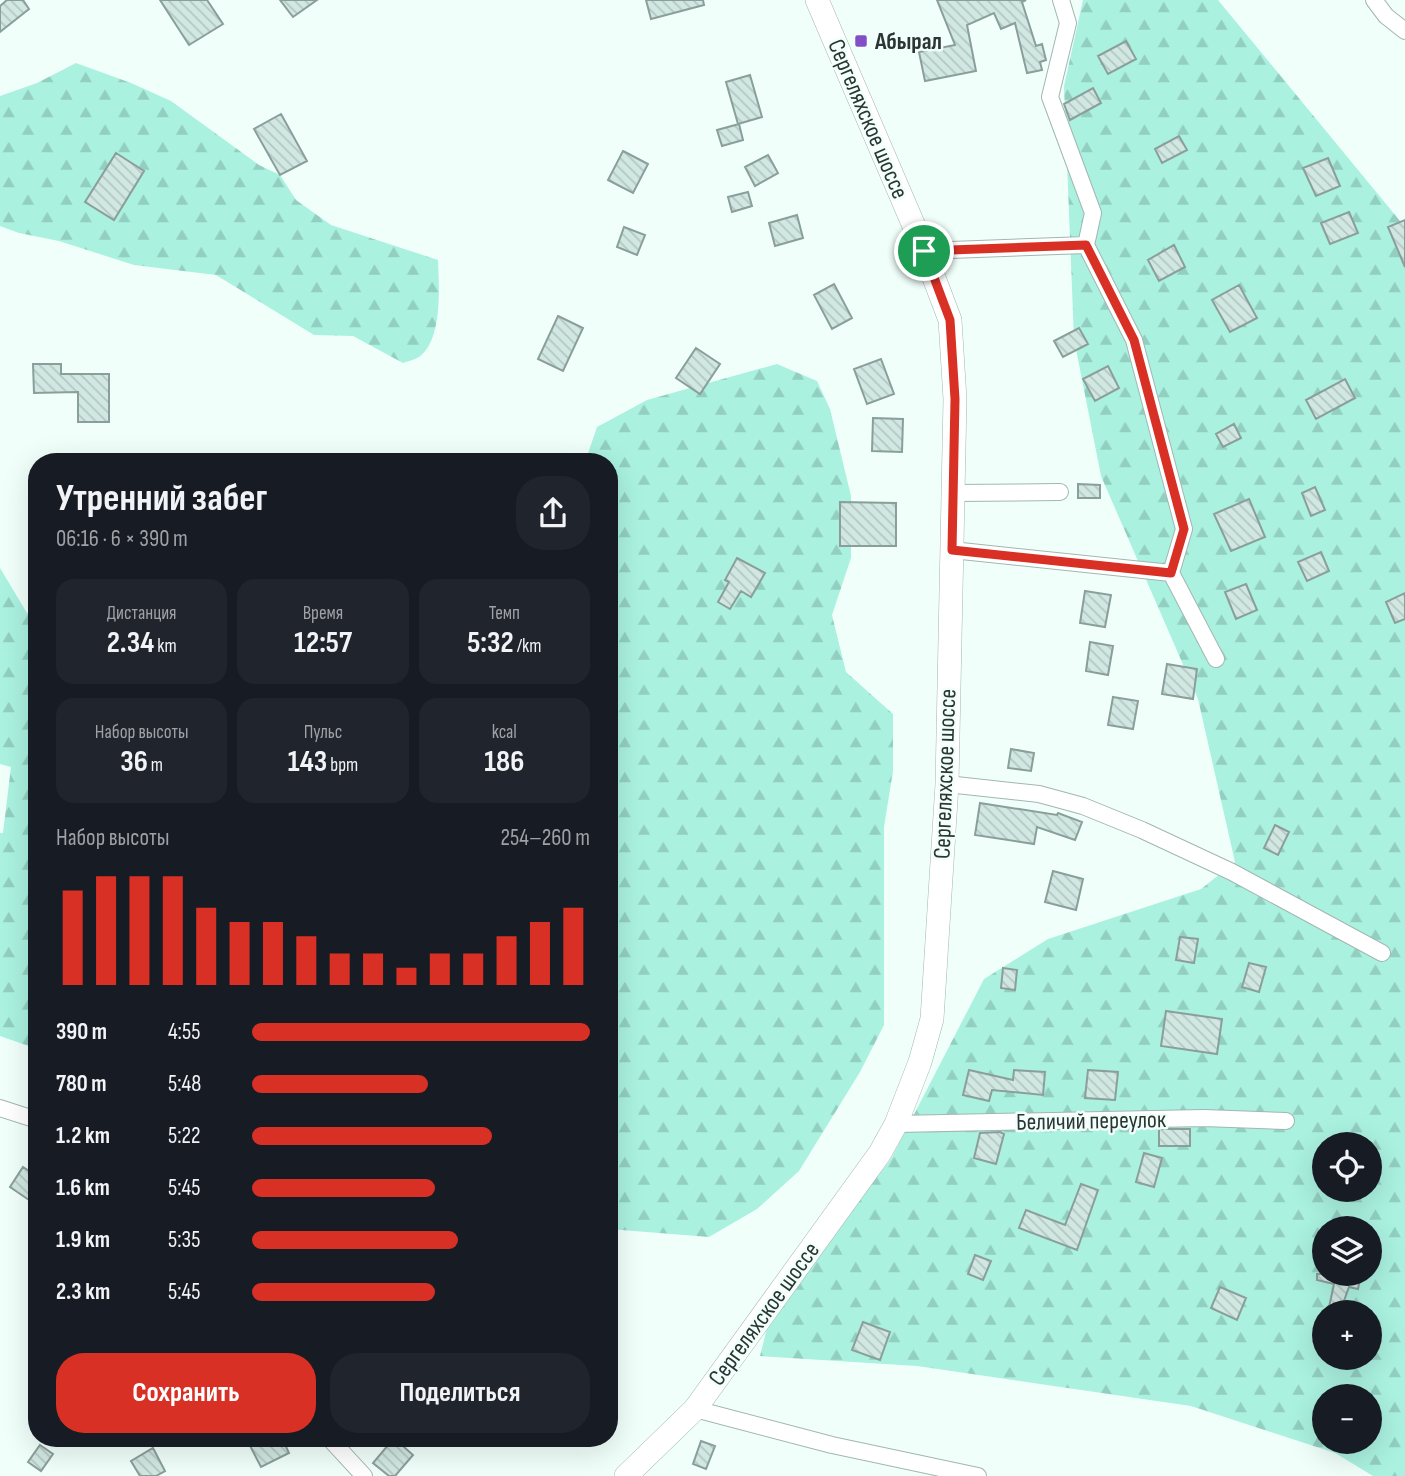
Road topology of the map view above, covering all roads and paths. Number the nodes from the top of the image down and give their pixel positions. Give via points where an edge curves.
1 (817, 0) edge
2 (1061, 0) edge
3 (1374, 0) edge
4 (1405, 31) edge
5 (1086, 245) junction
6 (924, 251) junction
7 (1060, 492) dead end
8 (953, 493) junction
9 (952, 550) junction
10 (1171, 573) junction
11 (1216, 659) dead end
12 (947, 784) junction
13 (1382, 953) dead end
14 (0, 1108) edge
15 (28, 1117) edge
16 (1286, 1121) dead end
17 (896, 1124) junction
18 (695, 1409) junction
19 (337, 1447) edge
20 (364, 1476) edge
21 (626, 1476) edge
22 (978, 1476) edge

1 - 6 main road, Сергеляхское шоссе
2 - 5 street via 1068,23 1050,97 1093,213
3 - 4 street
5 - 6 street
5 - 10 street via 1134,340 1184,529
6 - 8 main road, Сергеляхское шоссе via 950,320 955,399
7 - 8 street
8 - 9 main road, Сергеляхское шоссе
9 - 10 street
9 - 12 main road, Сергеляхское шоссе
10 - 11 street
12 - 13 street via 1039,794 1083,806 1232,872
12 - 17 main road, Сергеляхское шоссе via 932,1019
14 - 15 street
16 - 17 street, Беличий переулок via 1204,1118
17 - 18 main road, Сергеляхское шоссе via 880,1153
18 - 21 main road, Сергеляхское шоссе
18 - 22 street
19 - 20 street

